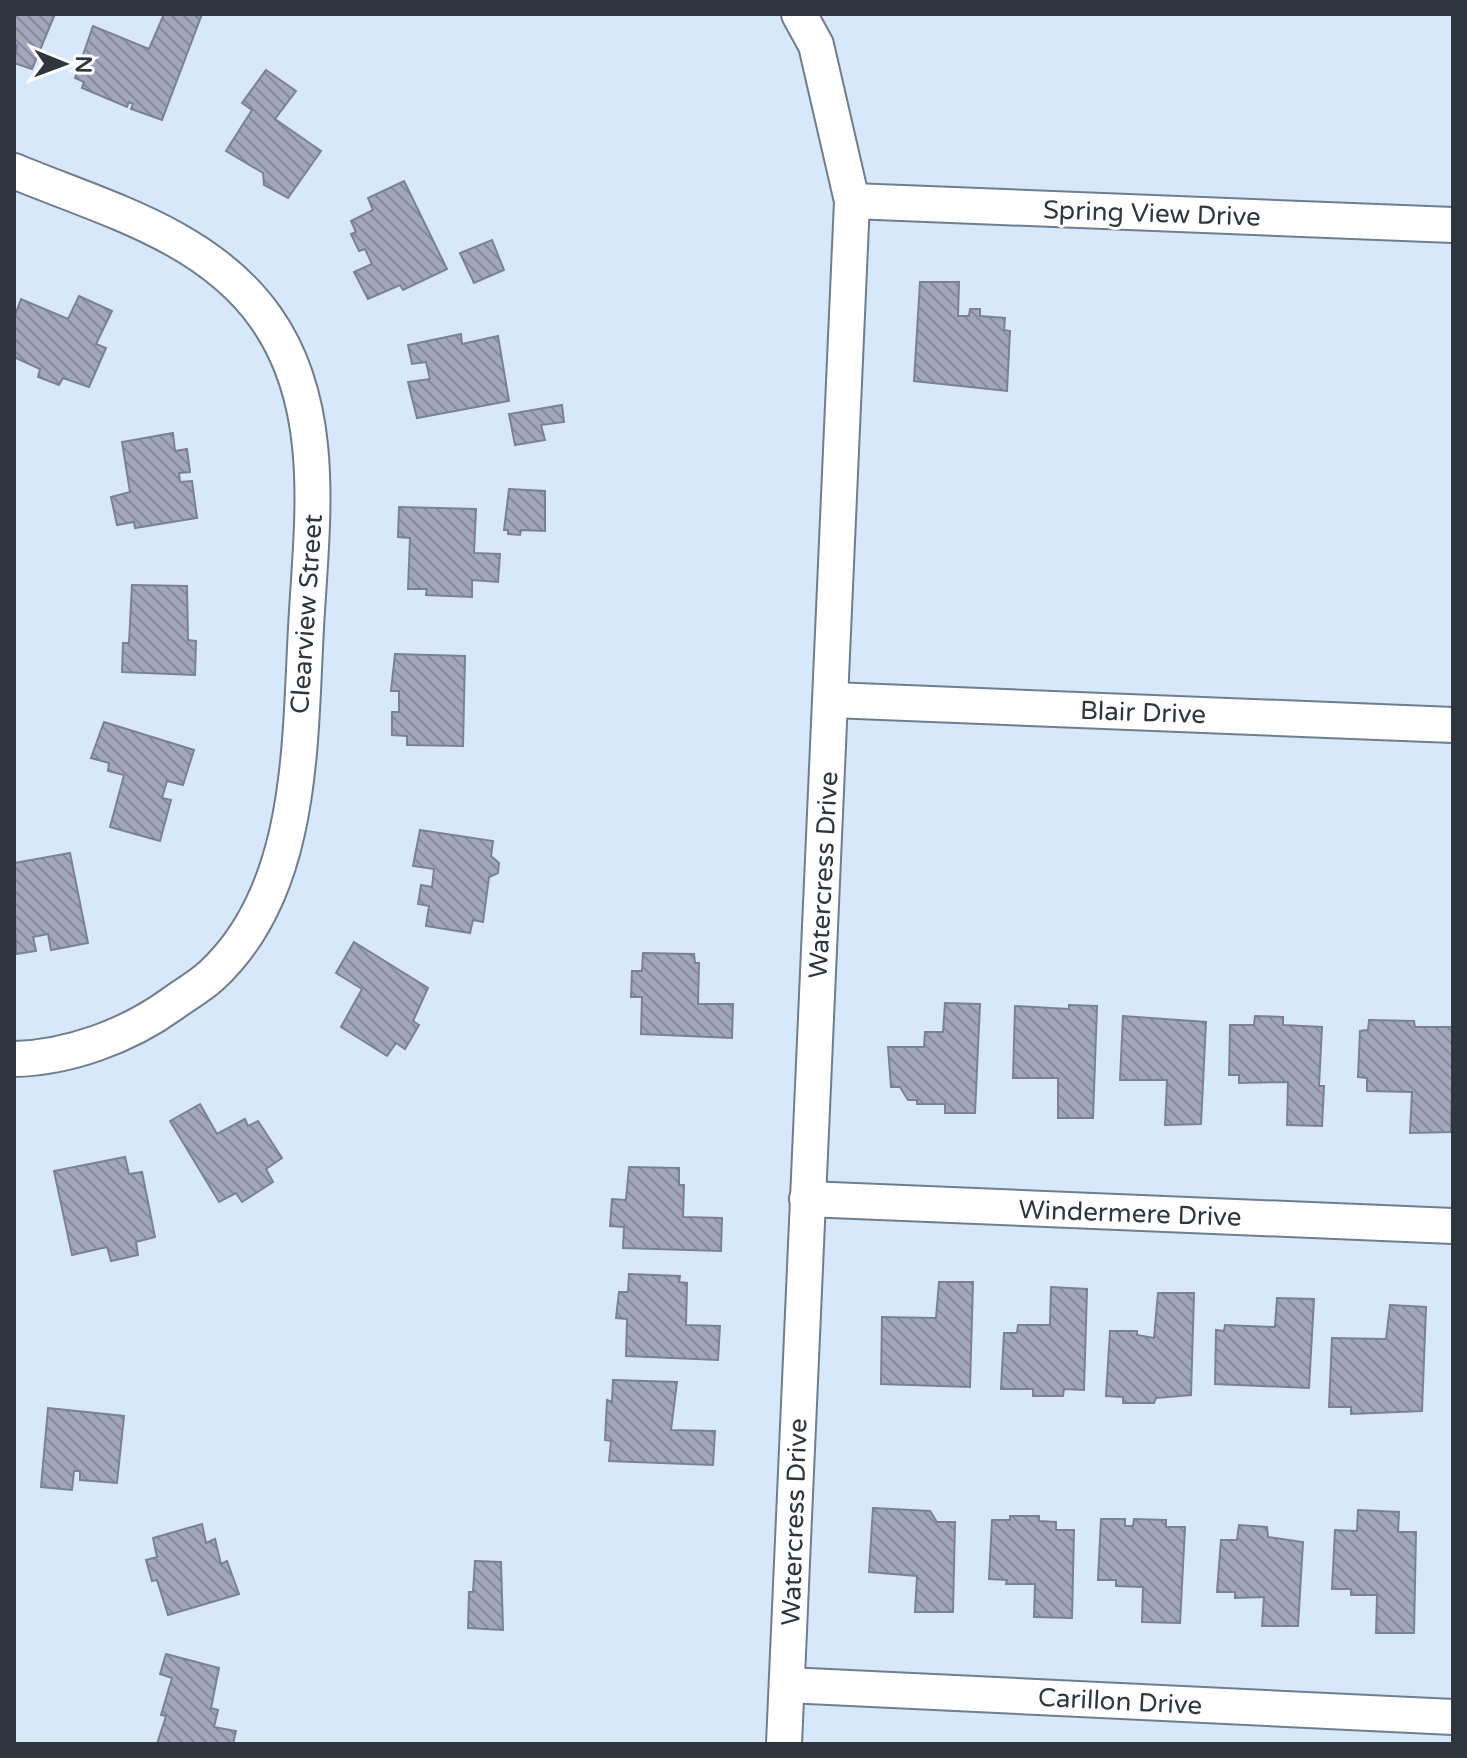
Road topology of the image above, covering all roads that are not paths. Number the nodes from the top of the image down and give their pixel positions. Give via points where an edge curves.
1 (799, 14) edge
2 (14, 171) edge
3 (852, 201) junction
4 (1453, 225) edge
5 (832, 700) junction
6 (1453, 725) edge
7 (14, 1059) edge
8 (807, 1199) junction
9 (1453, 1226) edge
10 (787, 1685) junction
11 (1453, 1717) edge
12 (784, 1744) edge

1 - 3 street, Watercress Drive via 816,45
2 - 7 street, Clearview Street via 180,240 242,287 286,351 309,425 313,501 297,766 284,842 257,914 211,976 147,1022 112,1038 37,1059
3 - 4 street, Spring View Drive
3 - 5 street, Watercress Drive
5 - 6 street, Blair Drive
5 - 8 street, Watercress Drive
8 - 9 street, Windermere Drive
8 - 10 street, Watercress Drive
10 - 11 street, Carillon Drive
10 - 12 street, Watercress Drive

